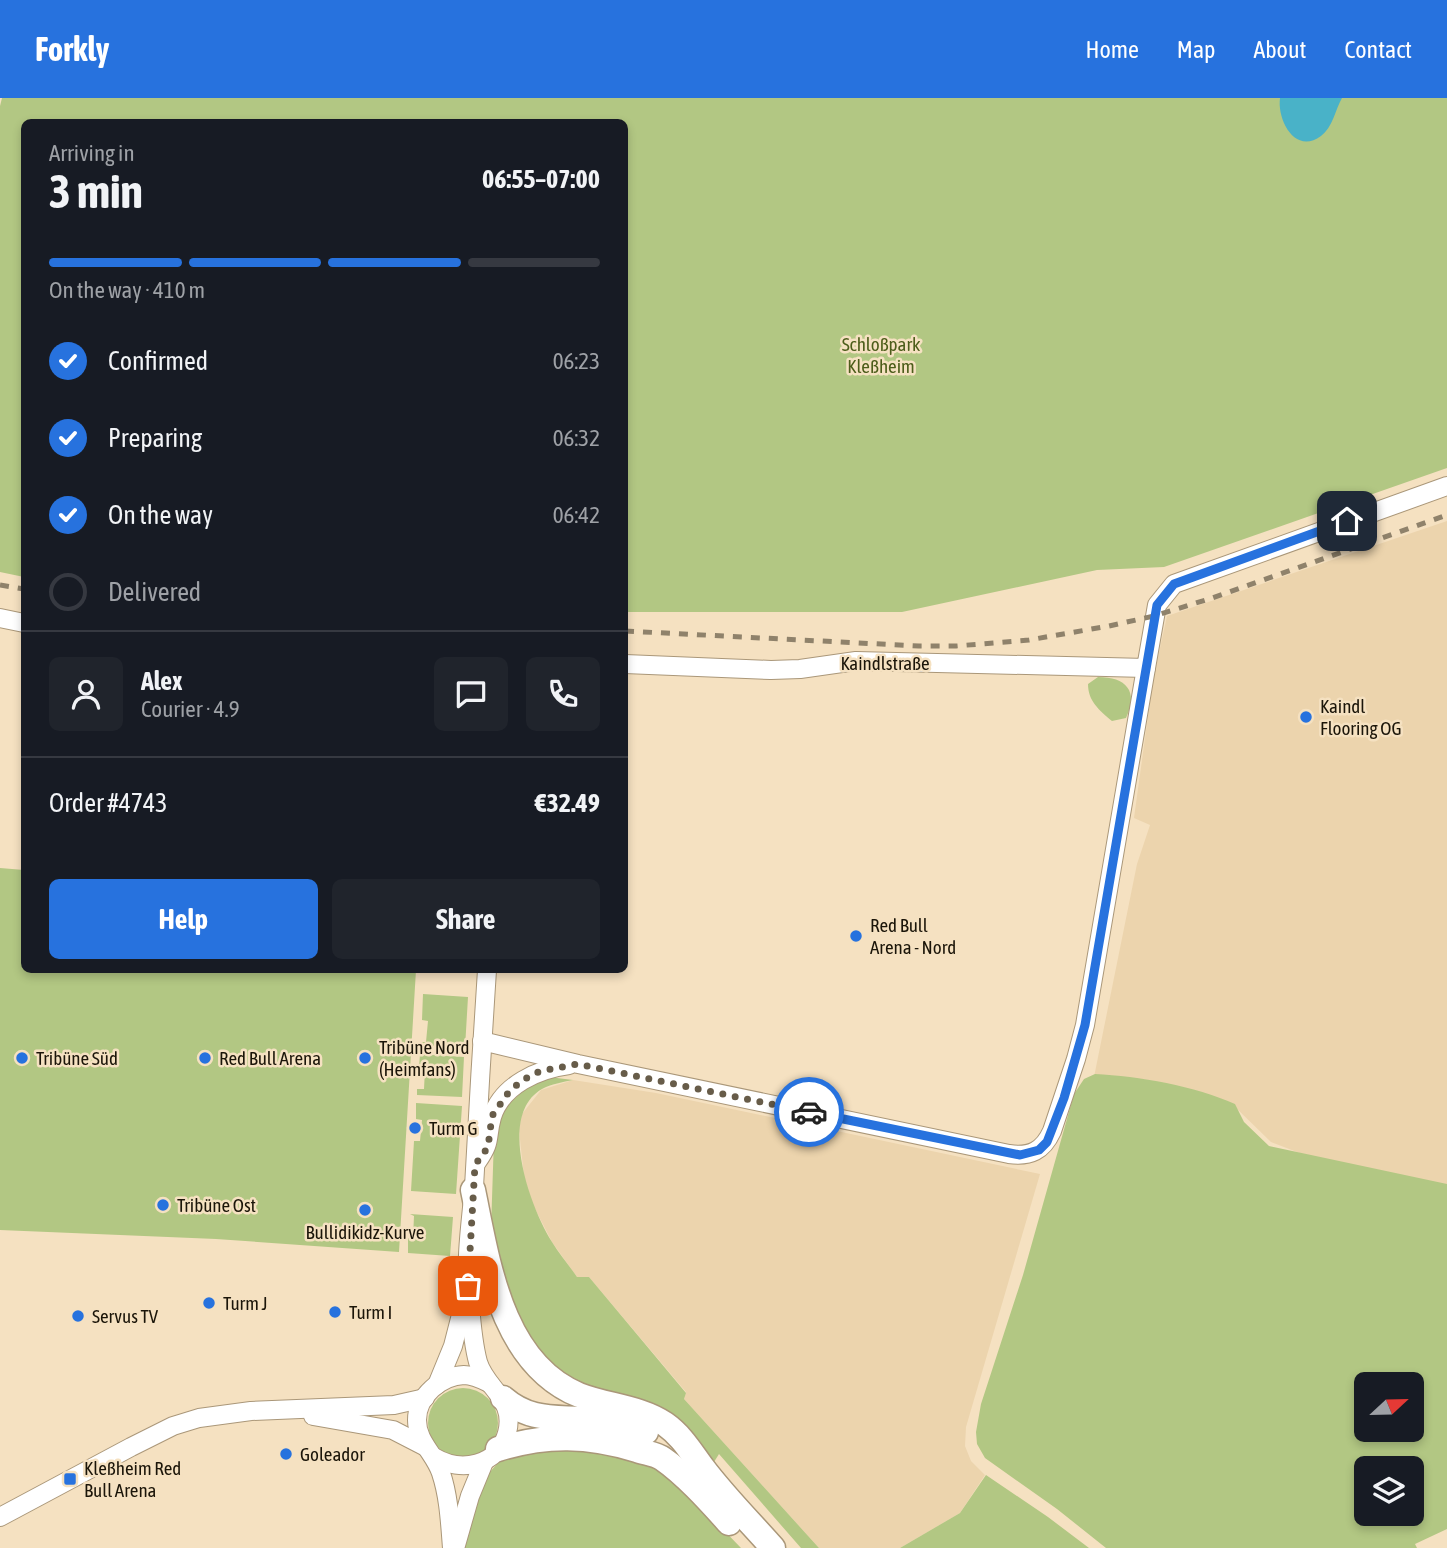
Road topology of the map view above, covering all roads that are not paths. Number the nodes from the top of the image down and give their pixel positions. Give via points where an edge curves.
1 (1447, 486) edge
2 (0, 618) edge
3 (21, 622) edge
4 (628, 664) edge
5 (1146, 668) junction
6 (487, 973) edge
7 (482, 1041) junction
8 (578, 1064) junction
9 (475, 1165) junction
10 (473, 1191) junction
11 (468, 1286) junction
12 (431, 1391) junction
13 (496, 1391) junction
14 (278, 1410) junction
15 (430, 1452) junction
16 (491, 1456) junction
17 (702, 1468) junction
18 (0, 1517) edge
19 (453, 1548) edge
20 (751, 1548) edge
21 (773, 1548) edge

1 - 5 street via 1174,584 1157,605
2 - 3 street
4 - 5 street, Kaindlstraße via 771,670 856,661
5 - 8 street via 1085,1025 1052,1131 1039,1150 1009,1154
6 - 7 street
7 - 8 street
7 - 9 street
8 - 9 street via 540,1071 508,1093 492,1116 488,1147
9 - 10 street
10 - 11 street
10 - 17 highway via 502,1305 531,1357 578,1394 664,1424 690,1447
11 - 12 street via 453,1346
11 - 13 street via 479,1366
12 - 13 street via 462,1375
12 - 14 street via 394,1405
12 - 15 street via 417,1422
13 - 16 street via 507,1410 508,1427
13 - 17 highway via 532,1415 616,1423 659,1436
14 - 15 street via 378,1426 406,1436
14 - 18 street via 224,1413 173,1426
15 - 16 street via 458,1466
15 - 19 street via 446,1492
16 - 19 street via 470,1496
16 - 20 highway via 530,1440 554,1437 608,1441 661,1457
17 - 21 highway

